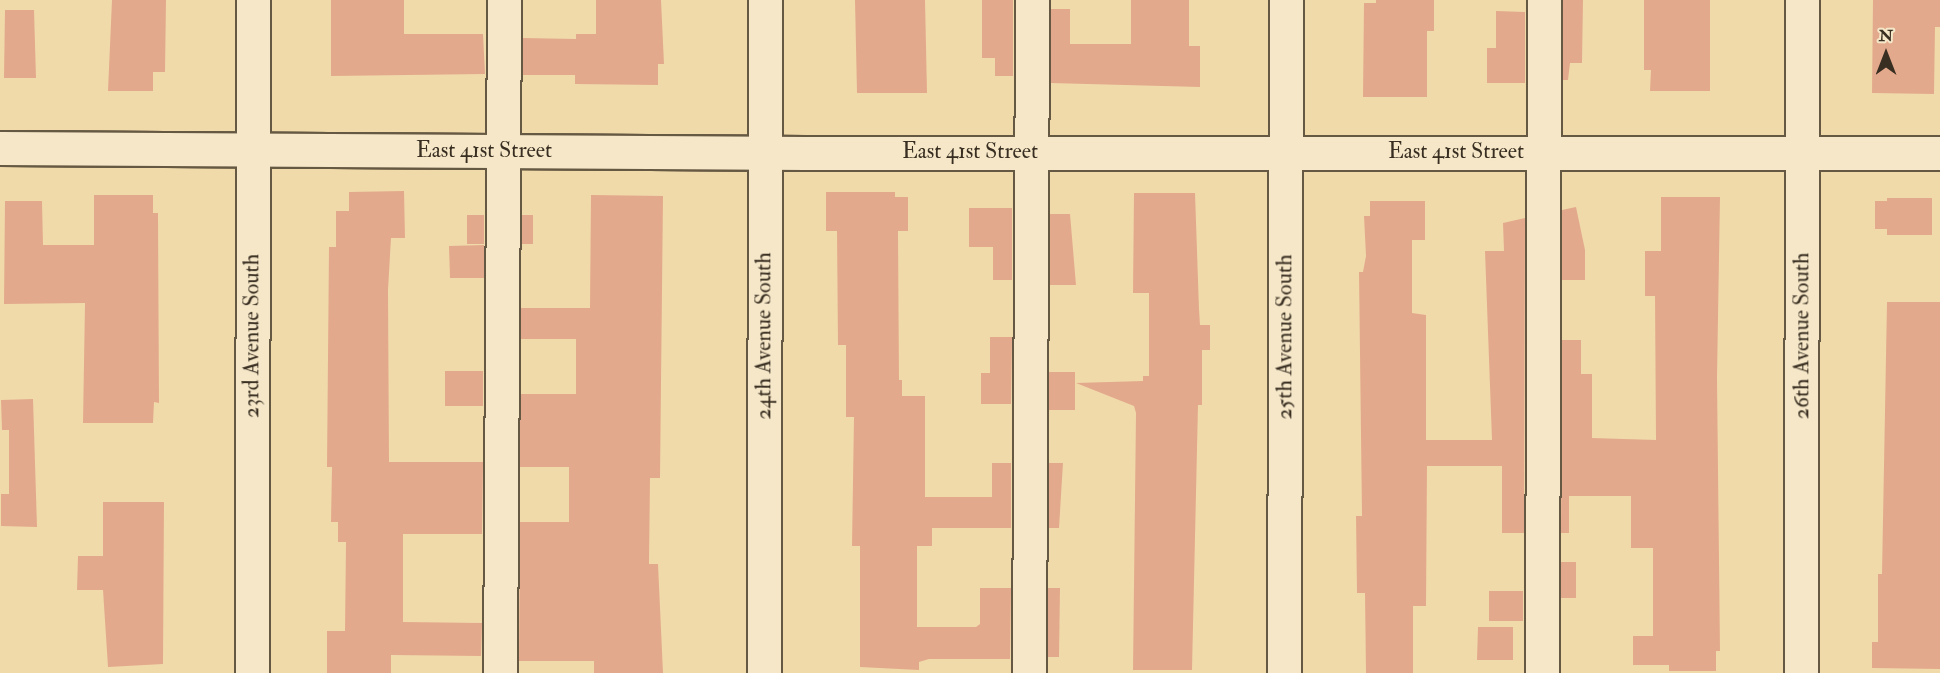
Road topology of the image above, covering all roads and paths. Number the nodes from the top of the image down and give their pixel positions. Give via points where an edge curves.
1 (253, 0) edge
2 (504, 0) edge
3 (765, 0) edge
4 (1032, 0) edge
5 (1286, 0) edge
6 (1544, 0) edge
7 (1802, 0) edge
8 (0, 148) edge
9 (253, 150) junction
10 (1285, 150) junction
11 (505, 151) junction
12 (765, 152) junction
13 (1032, 152) junction
14 (1802, 152) junction
15 (1544, 153) junction
16 (1940, 153) edge
17 (252, 673) edge
18 (500, 673) edge
19 (764, 673) edge
20 (1029, 673) edge
21 (1284, 673) edge
22 (1542, 673) edge
23 (1801, 673) edge

1 - 9 street, 23rd Avenue South
2 - 11 street
3 - 12 street, 24th Avenue South
4 - 13 street
5 - 10 street, 25th Avenue South
6 - 15 street
7 - 14 street, 26th Avenue South
8 - 9 street, East 41st Street
9 - 11 street, East 41st Street
9 - 17 street, 23rd Avenue South
10 - 13 street, East 41st Street
10 - 15 street, East 41st Street
10 - 21 street, 25th Avenue South
11 - 12 street, East 41st Street
11 - 18 street
12 - 13 street, East 41st Street
12 - 19 street, 24th Avenue South
13 - 20 street
14 - 15 street, East 41st Street
14 - 16 street, East 41st Street
14 - 23 street, 26th Avenue South
15 - 22 street

